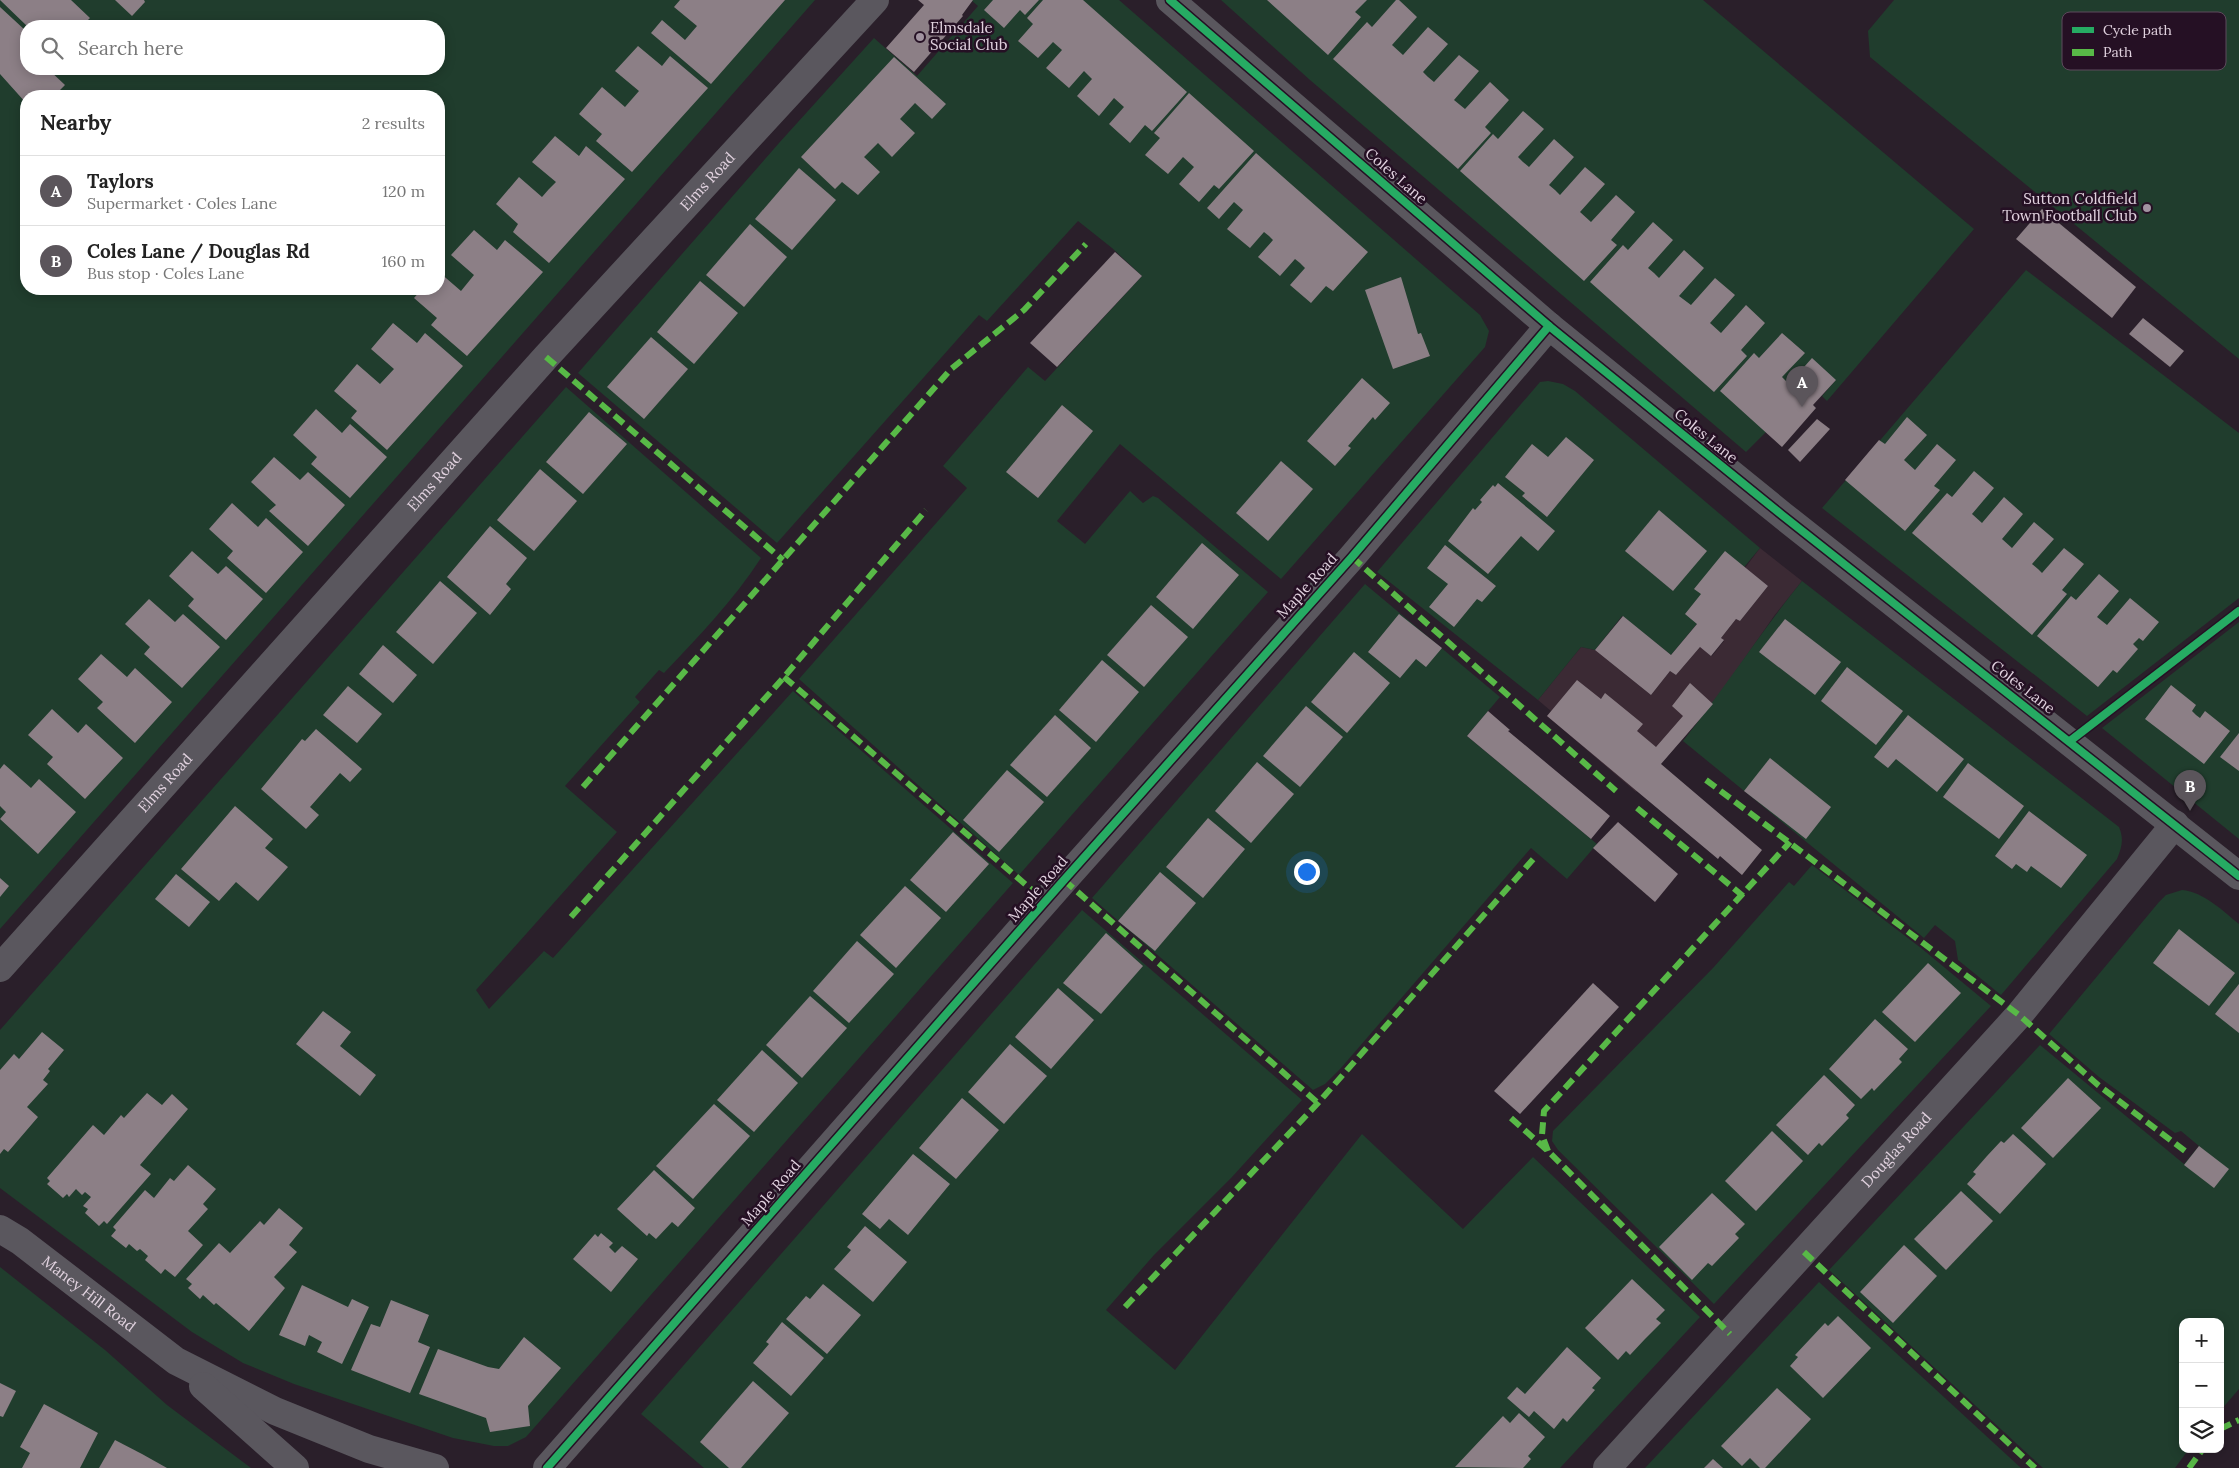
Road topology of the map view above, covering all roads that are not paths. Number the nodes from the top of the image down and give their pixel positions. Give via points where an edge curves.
1 (875, 0) edge
2 (1170, 0) edge
3 (1549, 326) junction
4 (2175, 824) junction
5 (2239, 876) edge
6 (0, 968) edge
7 (0, 1229) edge
8 (176, 1362) junction
9 (364, 1458) edge
10 (295, 1468) edge
11 (435, 1468) edge
12 (547, 1468) edge
13 (1607, 1468) edge

1 - 6 street, Elms Road via 546,357
2 - 3 street, Coles Lane
3 - 4 street, Coles Lane
3 - 12 street, Maple Road via 1352,557
4 - 5 street, Coles Lane
4 - 13 street, Douglas Road via 2019,1015
7 - 8 street, Maney Hill Road
8 - 9 street, Maney Hill Road
8 - 10 street, Maney Hill Road
9 - 11 street, Maney Hill Road

